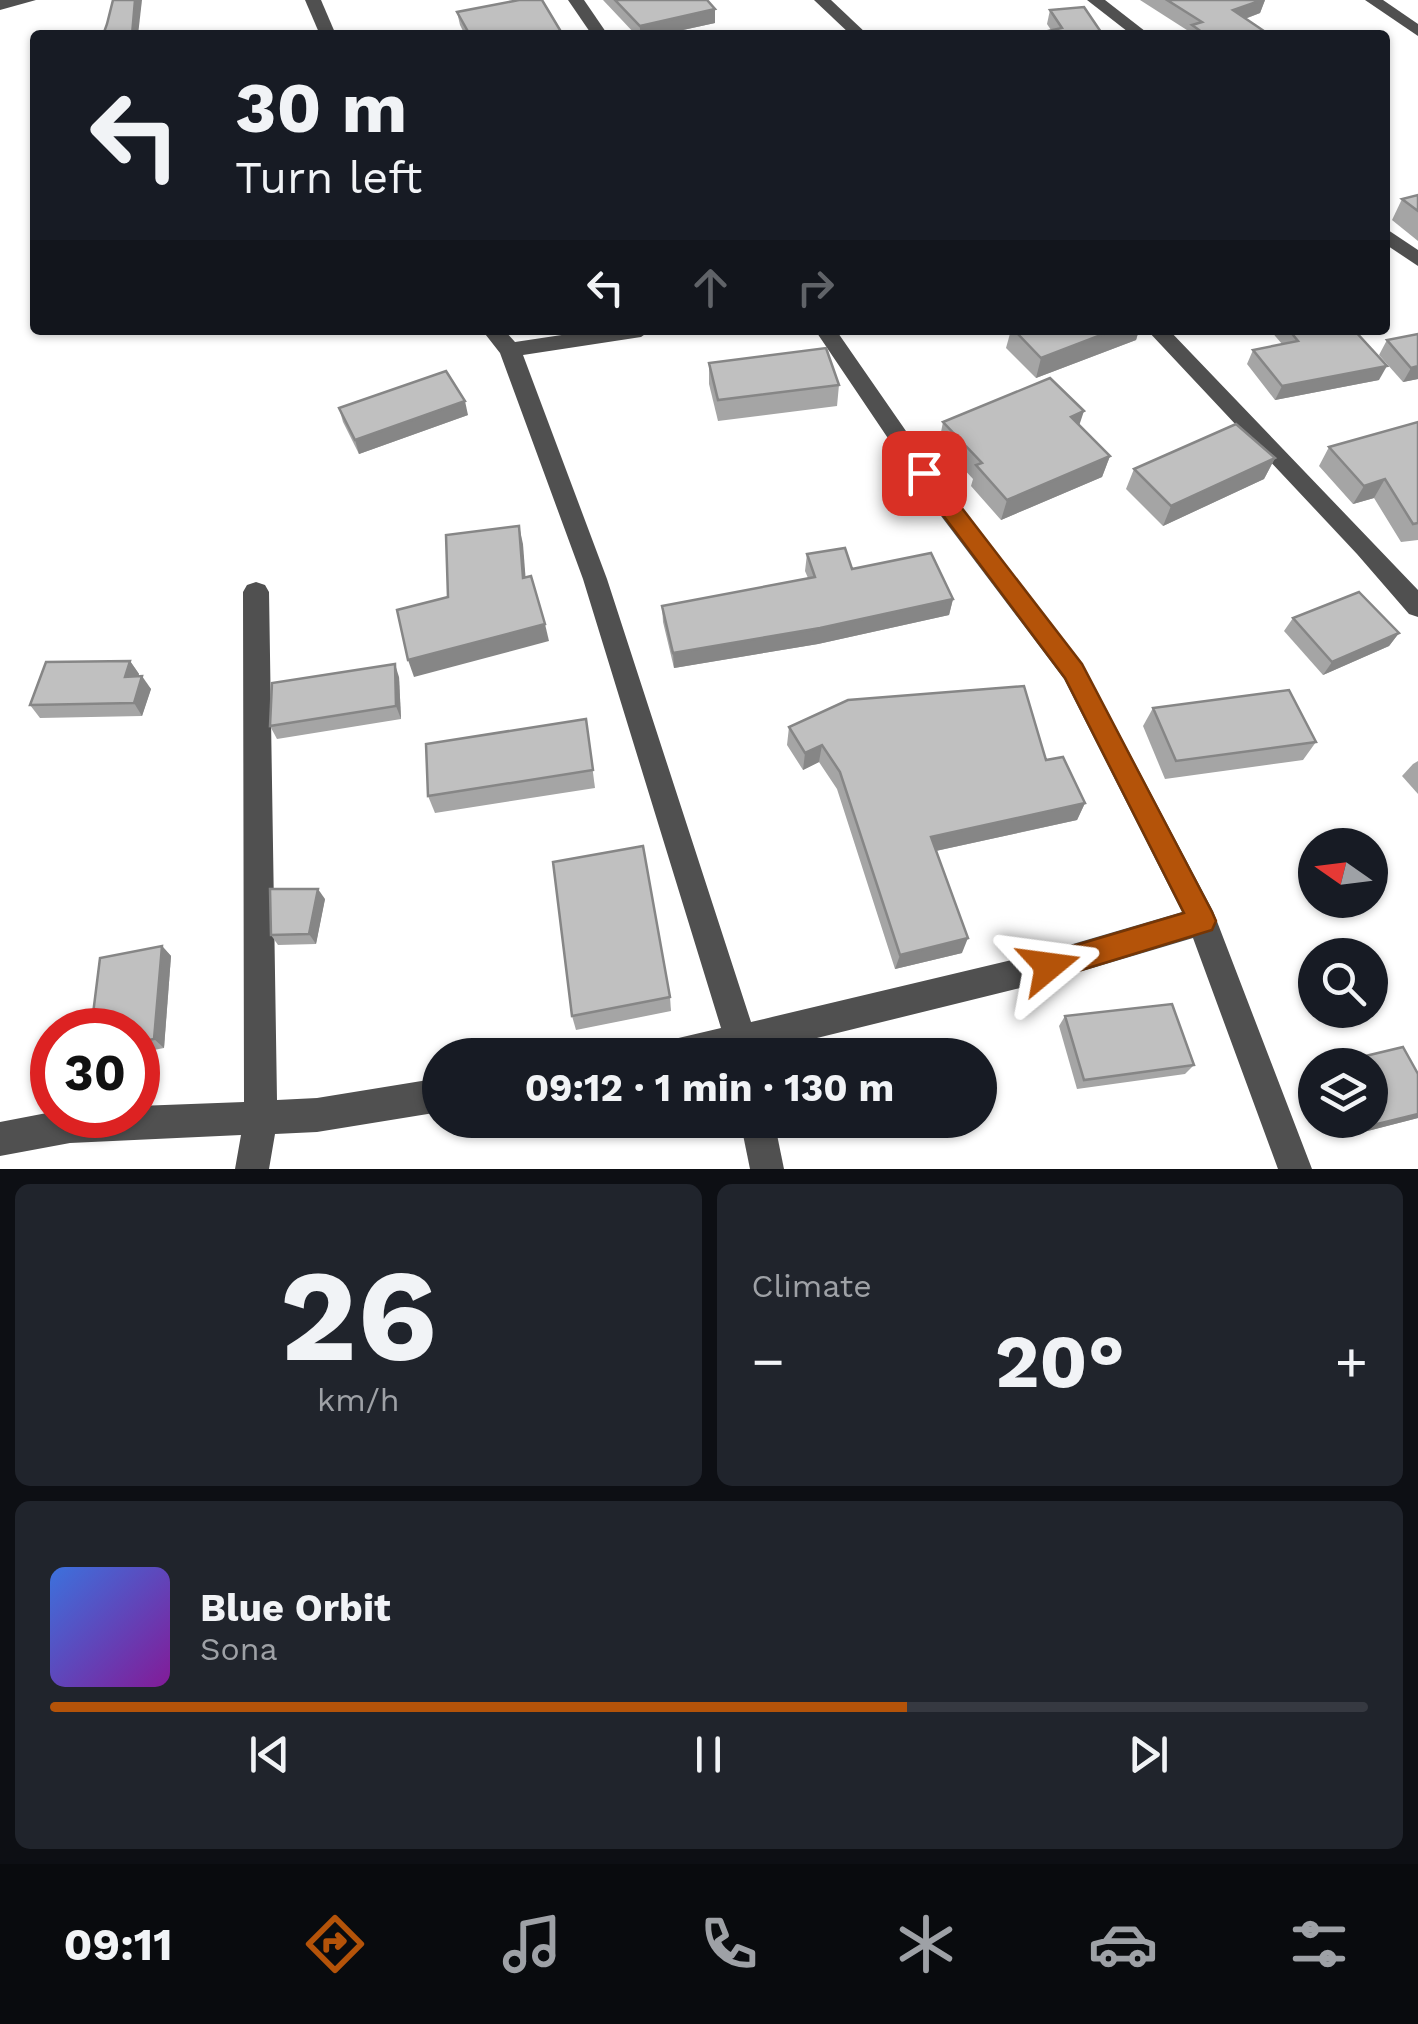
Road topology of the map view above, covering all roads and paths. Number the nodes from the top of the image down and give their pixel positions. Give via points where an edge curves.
1 (28, 0) edge
2 (313, 0) edge
3 (576, 0) edge
4 (822, 0) edge
5 (1095, 0) edge
6 (1374, 0) edge
7 (0, 6) edge
8 (326, 30) edge
9 (597, 30) edge
10 (855, 30) edge
11 (1135, 30) edge
12 (1418, 32) edge
13 (1390, 238) edge
14 (1418, 260) edge
15 (571, 335) edge
16 (828, 335) edge
17 (1162, 335) edge
18 (501, 340) edge
19 (256, 592) dead end
20 (1418, 607) edge
21 (1202, 921) junction
22 (740, 1038) edge
23 (780, 1038) edge
24 (422, 1098) edge
25 (261, 1117) junction
26 (761, 1138) edge
27 (0, 1140) edge
28 (252, 1169) edge
29 (767, 1169) edge
30 (1295, 1169) edge

1 - 7 street
2 - 8 street
3 - 9 street
4 - 10 street
5 - 11 street
6 - 12 street
13 - 14 street
15 - 18 street
16 - 21 street via 943,502 1073,671
17 - 20 street
18 - 22 street via 595,579
19 - 25 street
21 - 23 street
21 - 30 street
24 - 25 street
25 - 27 street via 70,1126
25 - 28 street
26 - 29 street

